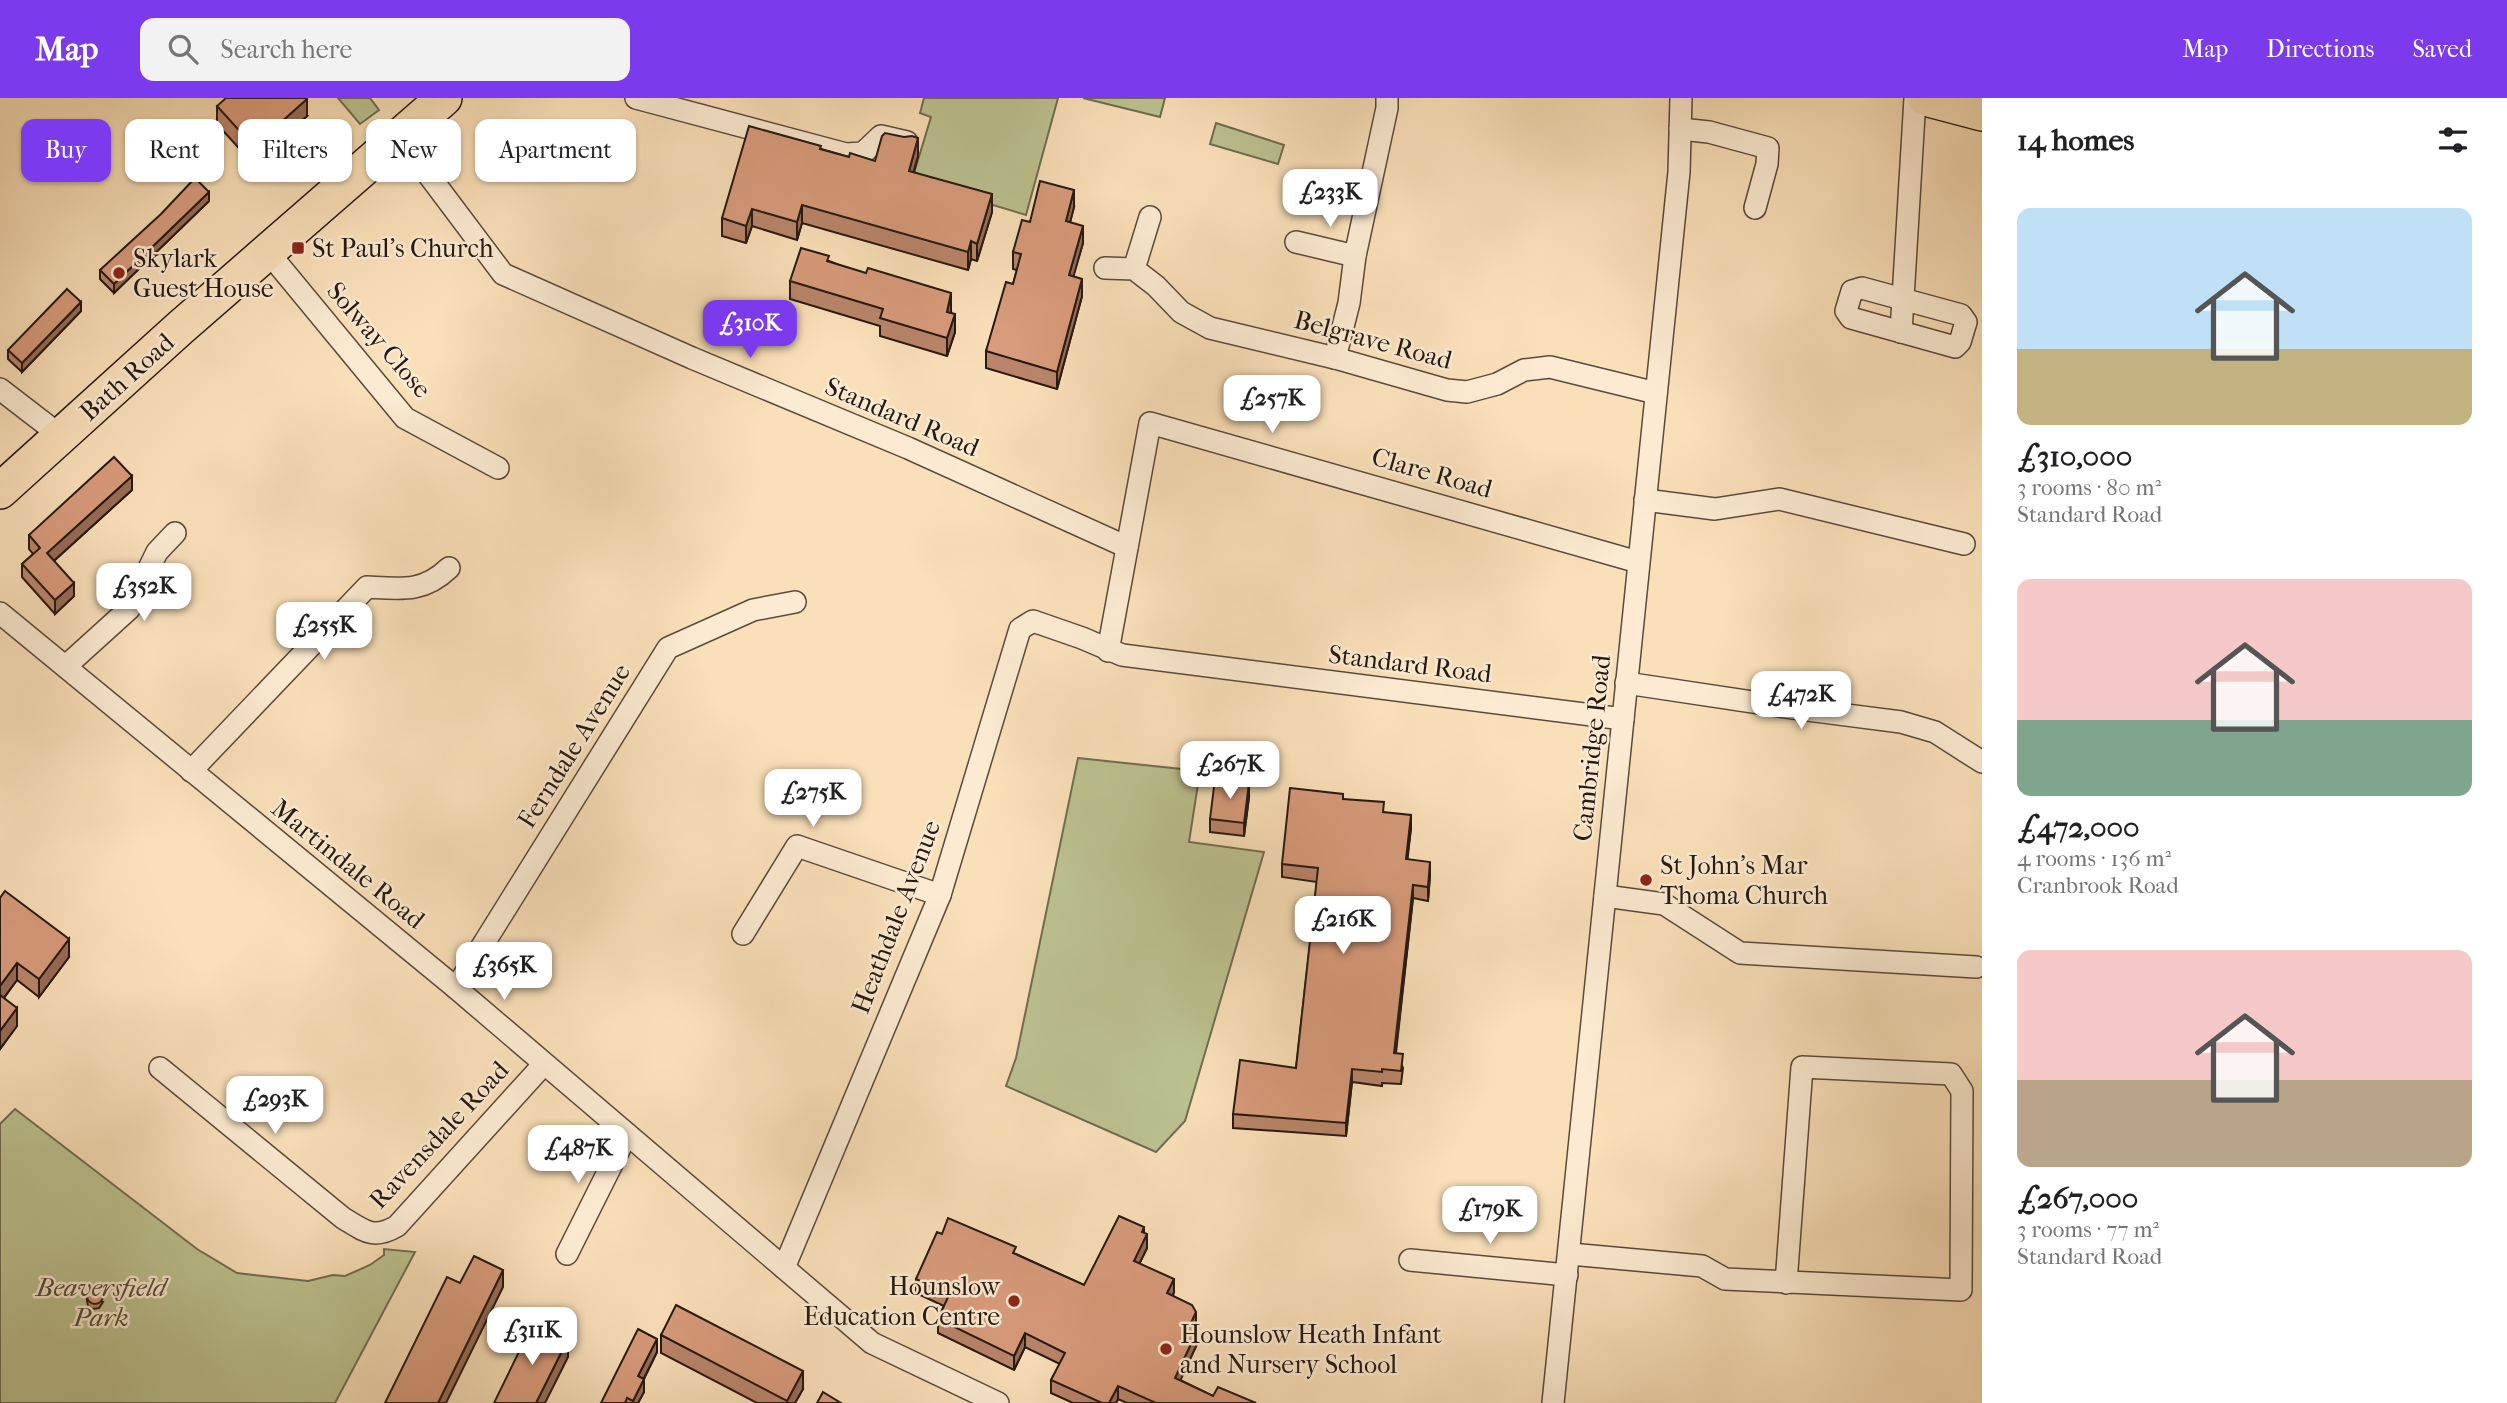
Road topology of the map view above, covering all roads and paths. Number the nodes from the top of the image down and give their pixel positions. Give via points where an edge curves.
1 (443, 98) edge
2 (636, 98) edge
3 (1387, 98) edge
4 (1681, 98) edge
5 (1915, 98) edge
6 (1925, 98) edge
7 (710, 107) edge
8 (1982, 113) edge
9 (420, 119) edge
10 (1680, 128) junction
11 (907, 142) edge
12 (366, 166) edge
13 (433, 182) edge
14 (1755, 208) dead end
15 (1150, 217) dead end
16 (1296, 242) dead end
17 (268, 251) junction
18 (1355, 256) junction
19 (1105, 268) dead end
20 (1134, 269) junction
21 (1903, 299) junction
22 (1901, 332) junction
23 (1335, 358) junction
24 (0, 389) edge
25 (1656, 393) junction
26 (61, 436) junction
27 (498, 468) dead end
28 (0, 491) edge
29 (1645, 500) junction
30 (175, 533) dead end
31 (1964, 544) dead end
32 (1128, 547) junction
33 (1638, 562) junction
34 (449, 568) dead end
35 (795, 602) dead end
36 (0, 613) edge
37 (1108, 651) junction
38 (66, 666) junction
39 (1626, 683) junction
40 (1623, 719) junction
41 (1982, 762) edge
42 (191, 771) junction
43 (940, 895) junction
44 (1605, 896) junction
45 (743, 934) dead end
46 (1976, 967) dead end
47 (456, 988) junction
48 (544, 1064) junction
49 (160, 1068) dead end
50 (627, 1134) junction
51 (567, 1254) dead end
52 (1410, 1260) dead end
53 (1568, 1265) junction
54 (783, 1268) junction
55 (1786, 1283) junction
56 (998, 1403) edge
57 (1553, 1403) edge

1 - 9 main road, Bath Road
2 - 7 street via 664,107
3 - 18 street
4 - 10 street, Cambridge Road
5 - 21 street
6 - 8 main road
7 - 11 street via 846,154 863,153 881,136
10 - 14 street via 1768,148
10 - 25 street, Cambridge Road
12 - 17 main road, Bath Road
13 - 32 street, Standard Road via 503,274
15 - 20 street
16 - 18 street
17 - 26 main road, Bath Road
17 - 27 street, Solway Close via 405,418
18 - 23 street
19 - 20 street
20 - 23 street, Belgrave Road via 1181,312 1210,328
21 - 22 street
21 - 22 street via 1862,288 1852,291 1846,310 1851,318
21 - 22 street via 1961,315 1966,322 1955,347
23 - 25 street, Belgrave Road via 1447,390 1466,392 1497,384 1524,370 1550,367
24 - 26 street
25 - 29 street, Cambridge Road
26 - 28 main road, Bath Road
29 - 31 street via 1715,509 1779,499
29 - 33 street, Cambridge Road
30 - 38 street via 157,552 129,608
32 - 33 street, Clare Road via 1150,423
32 - 37 street, Clare Road
33 - 39 street, Cambridge Road
34 - 42 street via 435,582 405,589 367,587
35 - 47 street, Ferndale Avenue via 753,610 668,648
36 - 38 street, Martindale Road
37 - 40 street, Standard Road
37 - 43 street, Heathdale Avenue via 1033,621 1020,629
38 - 42 street, Martindale Road
39 - 40 street, Cambridge Road
39 - 41 street via 1901,722 1935,732
40 - 44 street, Cambridge Road
42 - 47 street, Martindale Road
43 - 45 street via 797,846
43 - 54 street, Heathdale Avenue
44 - 46 street via 1664,904 1740,953
44 - 53 street, Cambridge Road
47 - 48 street, Martindale Road
48 - 49 street, Ravensdale Road via 397,1226 370,1234 343,1218
48 - 50 street, Martindale Road
50 - 51 street
50 - 54 street, Martindale Road
52 - 53 street
53 - 55 street via 1702,1266 1725,1279
53 - 57 street, Cambridge Road
54 - 56 street, Martindale Road via 872,1343
55 - 55 street via 1961,1290 1962,1091 1951,1074 1801,1067

